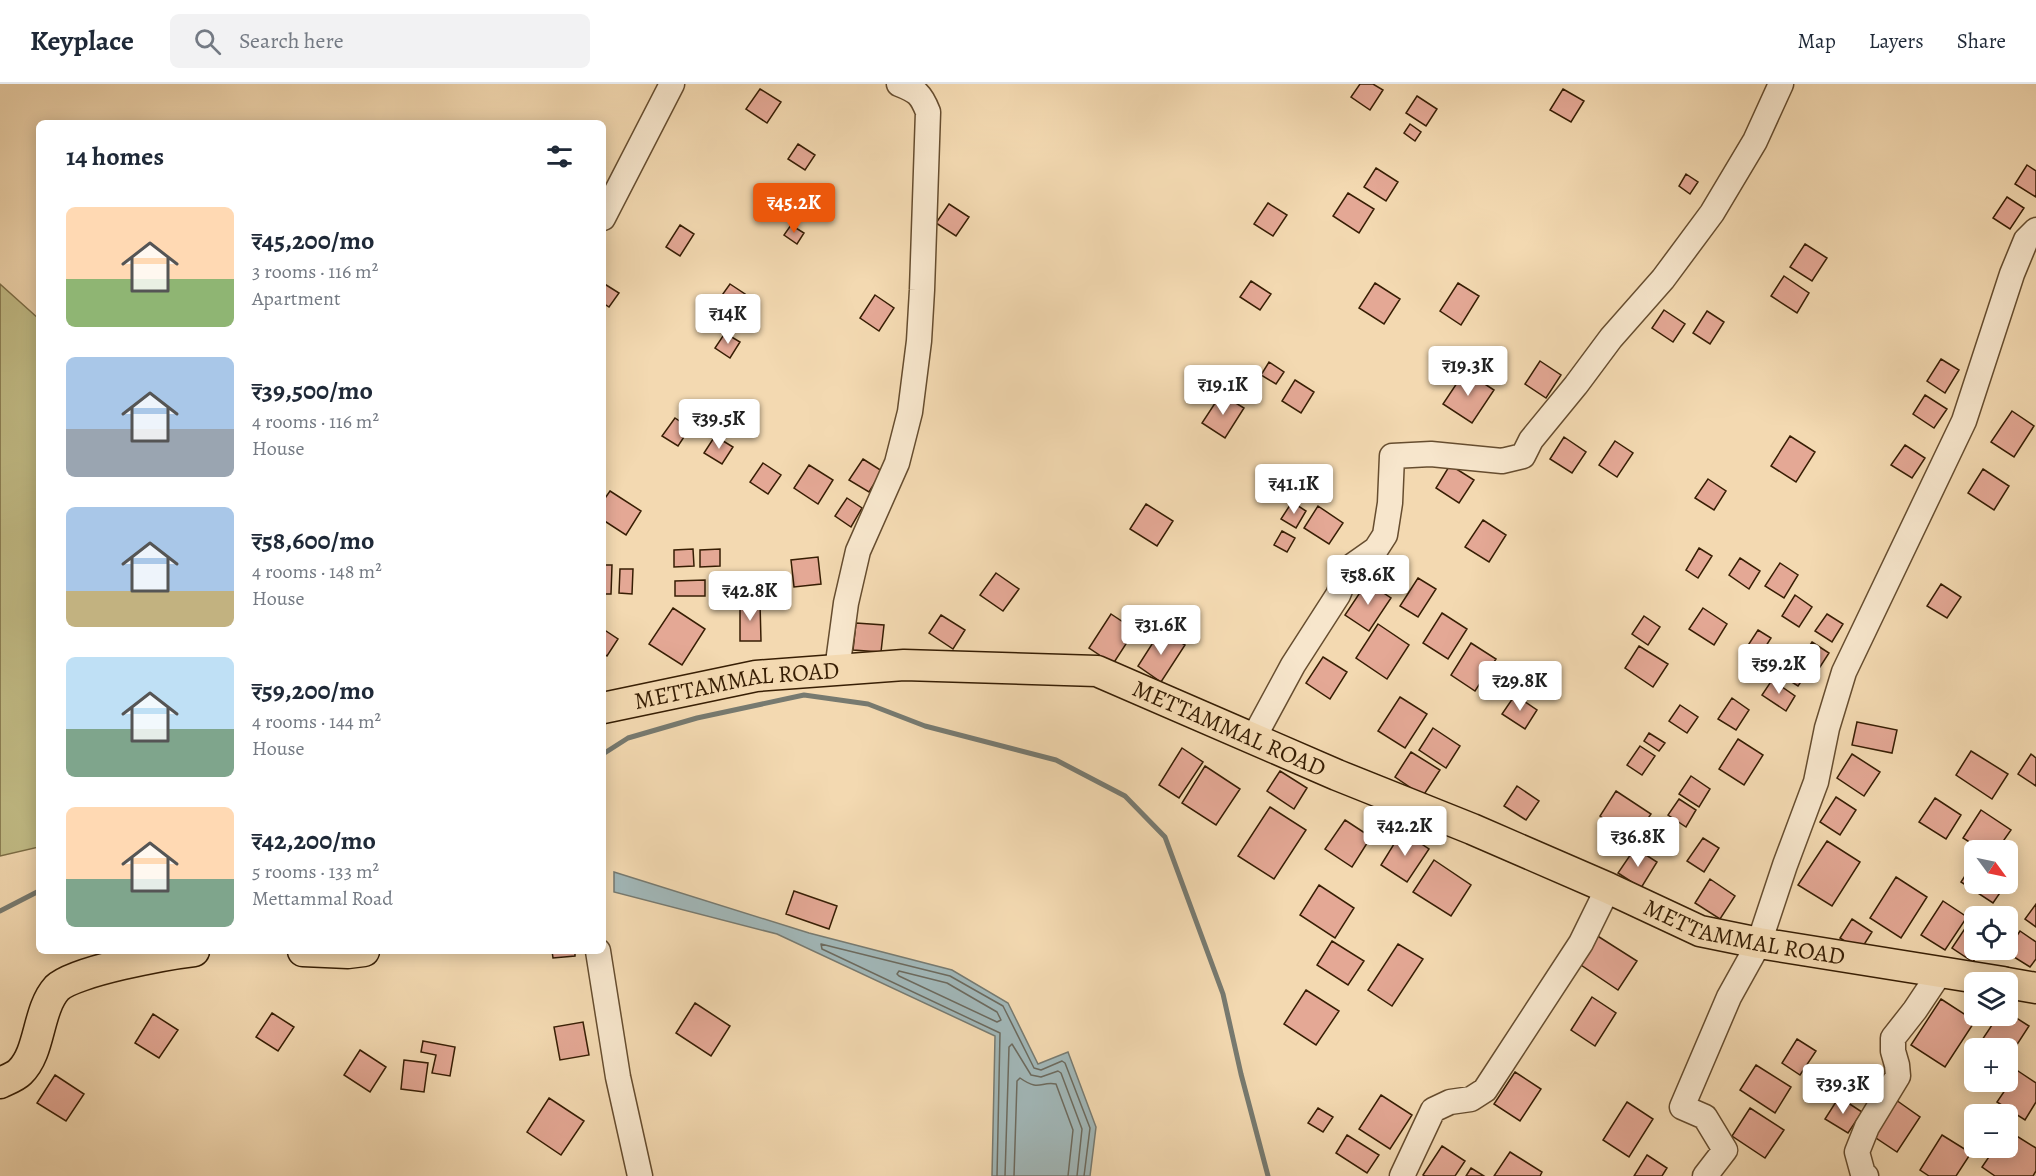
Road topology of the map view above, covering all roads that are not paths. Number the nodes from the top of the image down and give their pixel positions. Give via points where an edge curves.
1 (672, 84) edge
2 (899, 84) edge
3 (1781, 84) edge
4 (606, 212) edge
5 (2036, 230) edge
6 (837, 670) junction
7 (606, 707) edge
8 (1253, 739) junction
9 (1608, 888) junction
10 (1760, 943) junction
11 (179, 954) edge
12 (598, 954) edge
13 (1941, 971) junction
14 (1964, 975) edge
15 (2018, 985) edge
16 (2036, 988) edge
17 (0, 1083) edge
18 (640, 1176) edge
19 (1402, 1176) edge
20 (1706, 1176) edge
21 (1866, 1176) edge

1 - 4 street
2 - 6 street via 914,90 928,112 919,341 910,412 897,463 858,551
3 - 8 street via 1755,141 1712,213 1531,440 1523,456 1502,461 1431,454 1392,456 1385,535 1376,549 1349,568 1338,595 1293,665
5 - 10 street via 2026,240 2012,274 1964,421 1844,672 1816,782
6 - 7 main road, METTAMMAL ROAD via 756,676
6 - 8 main road, METTAMMAL ROAD via 904,665 1097,672
8 - 9 main road, METTAMMAL ROAD
9 - 10 main road, METTAMMAL ROAD via 1700,931
9 - 19 street via 1581,943 1485,1090 1471,1099 1433,1110
10 - 13 main road, METTAMMAL ROAD
10 - 20 street via 1729,997 1683,1107 1705,1117 1725,1150
11 - 17 main road via 107,968 58,987 46,1006 21,1072
12 - 18 street via 618,1077
13 - 14 main road, METTAMMAL ROAD
13 - 21 street via 1893,1038 1898,1076 1867,1127 1857,1152
15 - 16 main road, METTAMMAL ROAD

